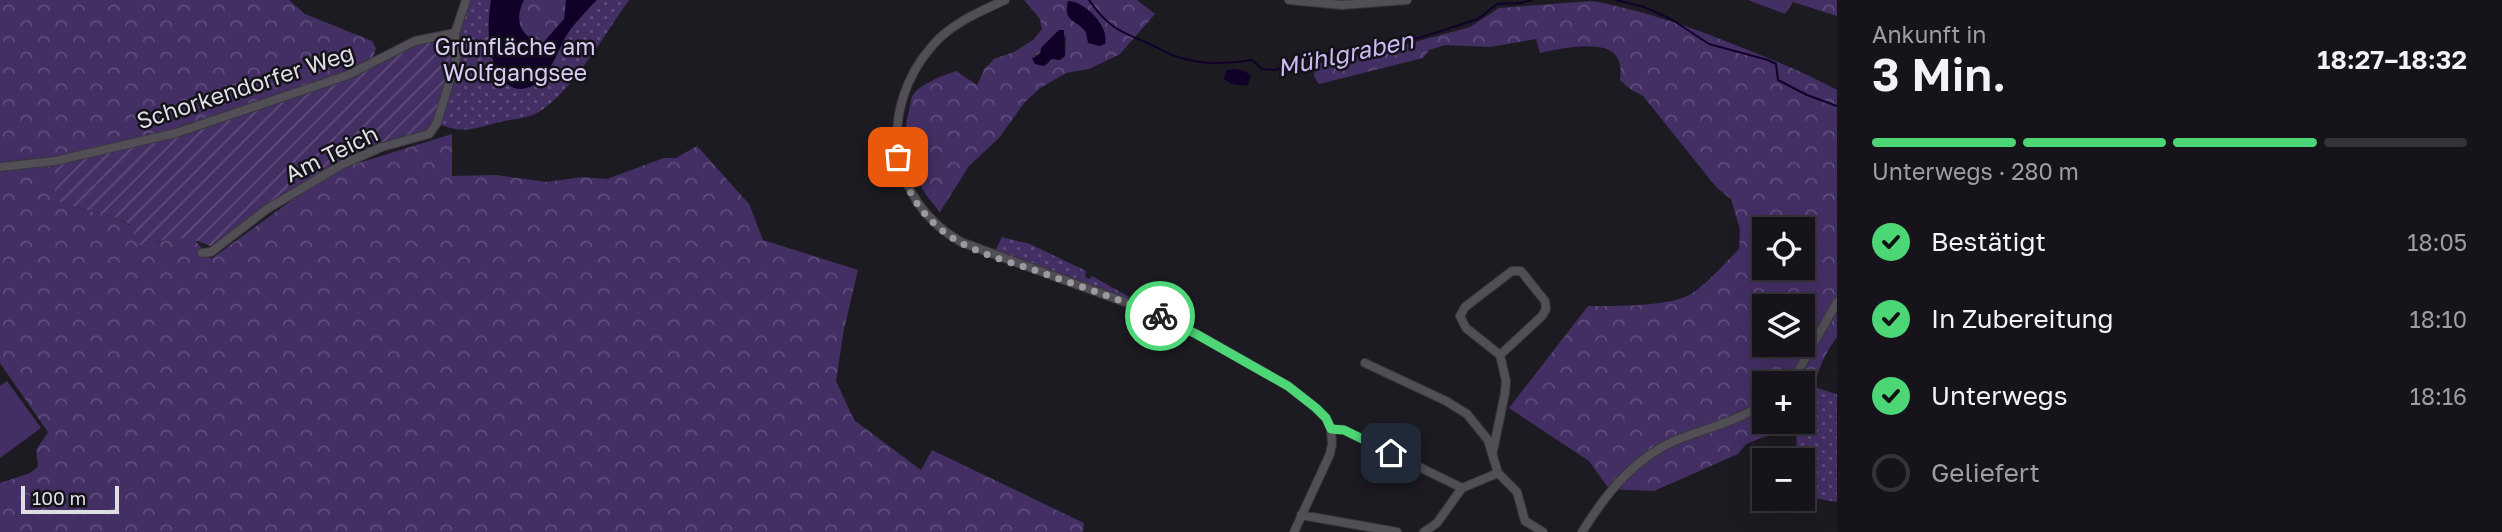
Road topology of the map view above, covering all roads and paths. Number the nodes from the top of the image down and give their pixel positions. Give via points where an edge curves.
1 (466, 0) edge
2 (1005, 0) edge
3 (1289, 0) edge
4 (1407, 0) edge
5 (455, 33) junction
6 (0, 167) edge
7 (202, 253) dead end
8 (1837, 302) edge
9 (1500, 355) junction
10 (1365, 363) dead end
11 (1798, 371) edge
12 (1752, 410) edge
13 (1331, 429) junction
14 (1493, 451) junction
15 (1498, 473) junction
16 (1462, 488) junction
17 (1301, 515) junction
18 (1525, 521) junction
19 (1294, 532) edge
20 (1397, 532) edge
21 (1424, 532) edge
22 (1518, 532) edge
23 (1543, 532) edge
24 (1582, 532) edge

1 - 5 street
2 - 13 street via 974,14 933,44 904,94 897,124 898,157 918,205 949,236 988,254 1168,319 1288,386 1316,408
3 - 4 street via 1342,5
5 - 6 street, Schorkendorfer Weg via 408,44 348,75 176,134 50,162
5 - 7 street, Am Teich via 456,60 438,123 429,134 342,164 267,209 211,252
8 - 11 street
9 - 9 street via 1466,328 1460,316 1465,307 1512,271 1521,271 1545,301 1546,309
9 - 14 street via 1506,381
10 - 14 street via 1457,407 1482,431
12 - 24 street via 1647,456 1619,481
13 - 16 street via 1344,430
13 - 17 street via 1330,454
14 - 15 street
15 - 16 street
15 - 18 street via 1517,492
16 - 21 street via 1437,523
17 - 19 street
17 - 20 street
18 - 22 street
18 - 23 street

